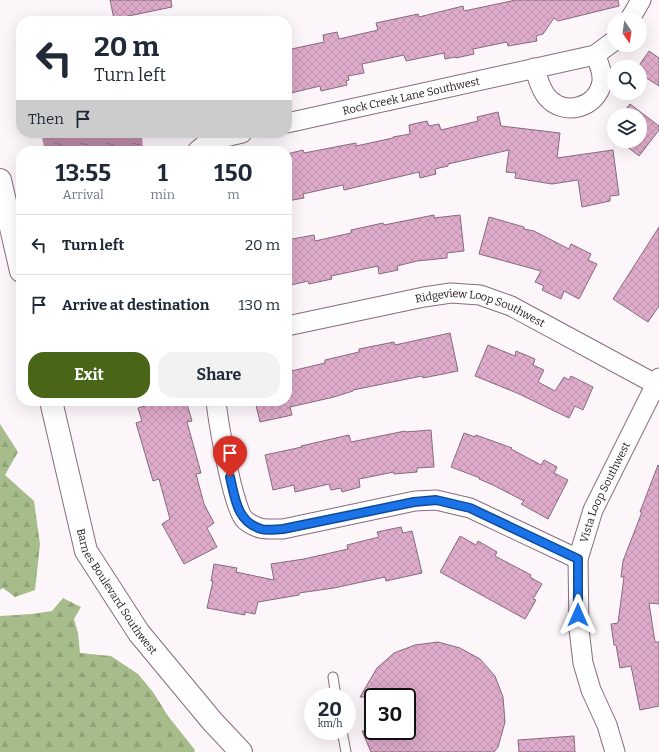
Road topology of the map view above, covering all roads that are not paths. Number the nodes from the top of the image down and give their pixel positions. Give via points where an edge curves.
1 (641, 0) edge
2 (634, 12) edge
3 (607, 46) edge
4 (595, 55) junction
5 (534, 68) junction
6 (292, 122) edge
7 (218, 138) edge
8 (202, 146) edge
9 (0, 180) edge
10 (16, 249) edge
11 (292, 325) edge
12 (658, 383) edge
13 (52, 406) edge
14 (216, 406) edge
15 (578, 559) junction
16 (333, 677) dead end
17 (335, 688) edge
18 (344, 740) edge
19 (240, 752) edge
20 (346, 752) edge
21 (615, 752) edge

1 - 2 street
3 - 4 street, Rock Creek Lane Southwest
4 - 5 street, Rock Creek Lane Southwest
4 - 5 street via 602,72 600,88 594,99 576,108 561,107 546,96
5 - 6 street, Rock Creek Lane Southwest
7 - 8 street via 209,140
9 - 10 street
11 - 12 street, Ridgeview Loop Southwest via 424,296 451,293 480,295 511,306
12 - 15 street, Vista Loop Southwest via 593,510
13 - 19 street, Barnes Boulevard Southwest via 86,551 139,633
14 - 15 street via 237,504 244,520 261,529 283,529 414,502 436,500 470,508
15 - 21 street, Vista Loop Southwest via 579,629 583,663
16 - 17 lane
18 - 20 lane

